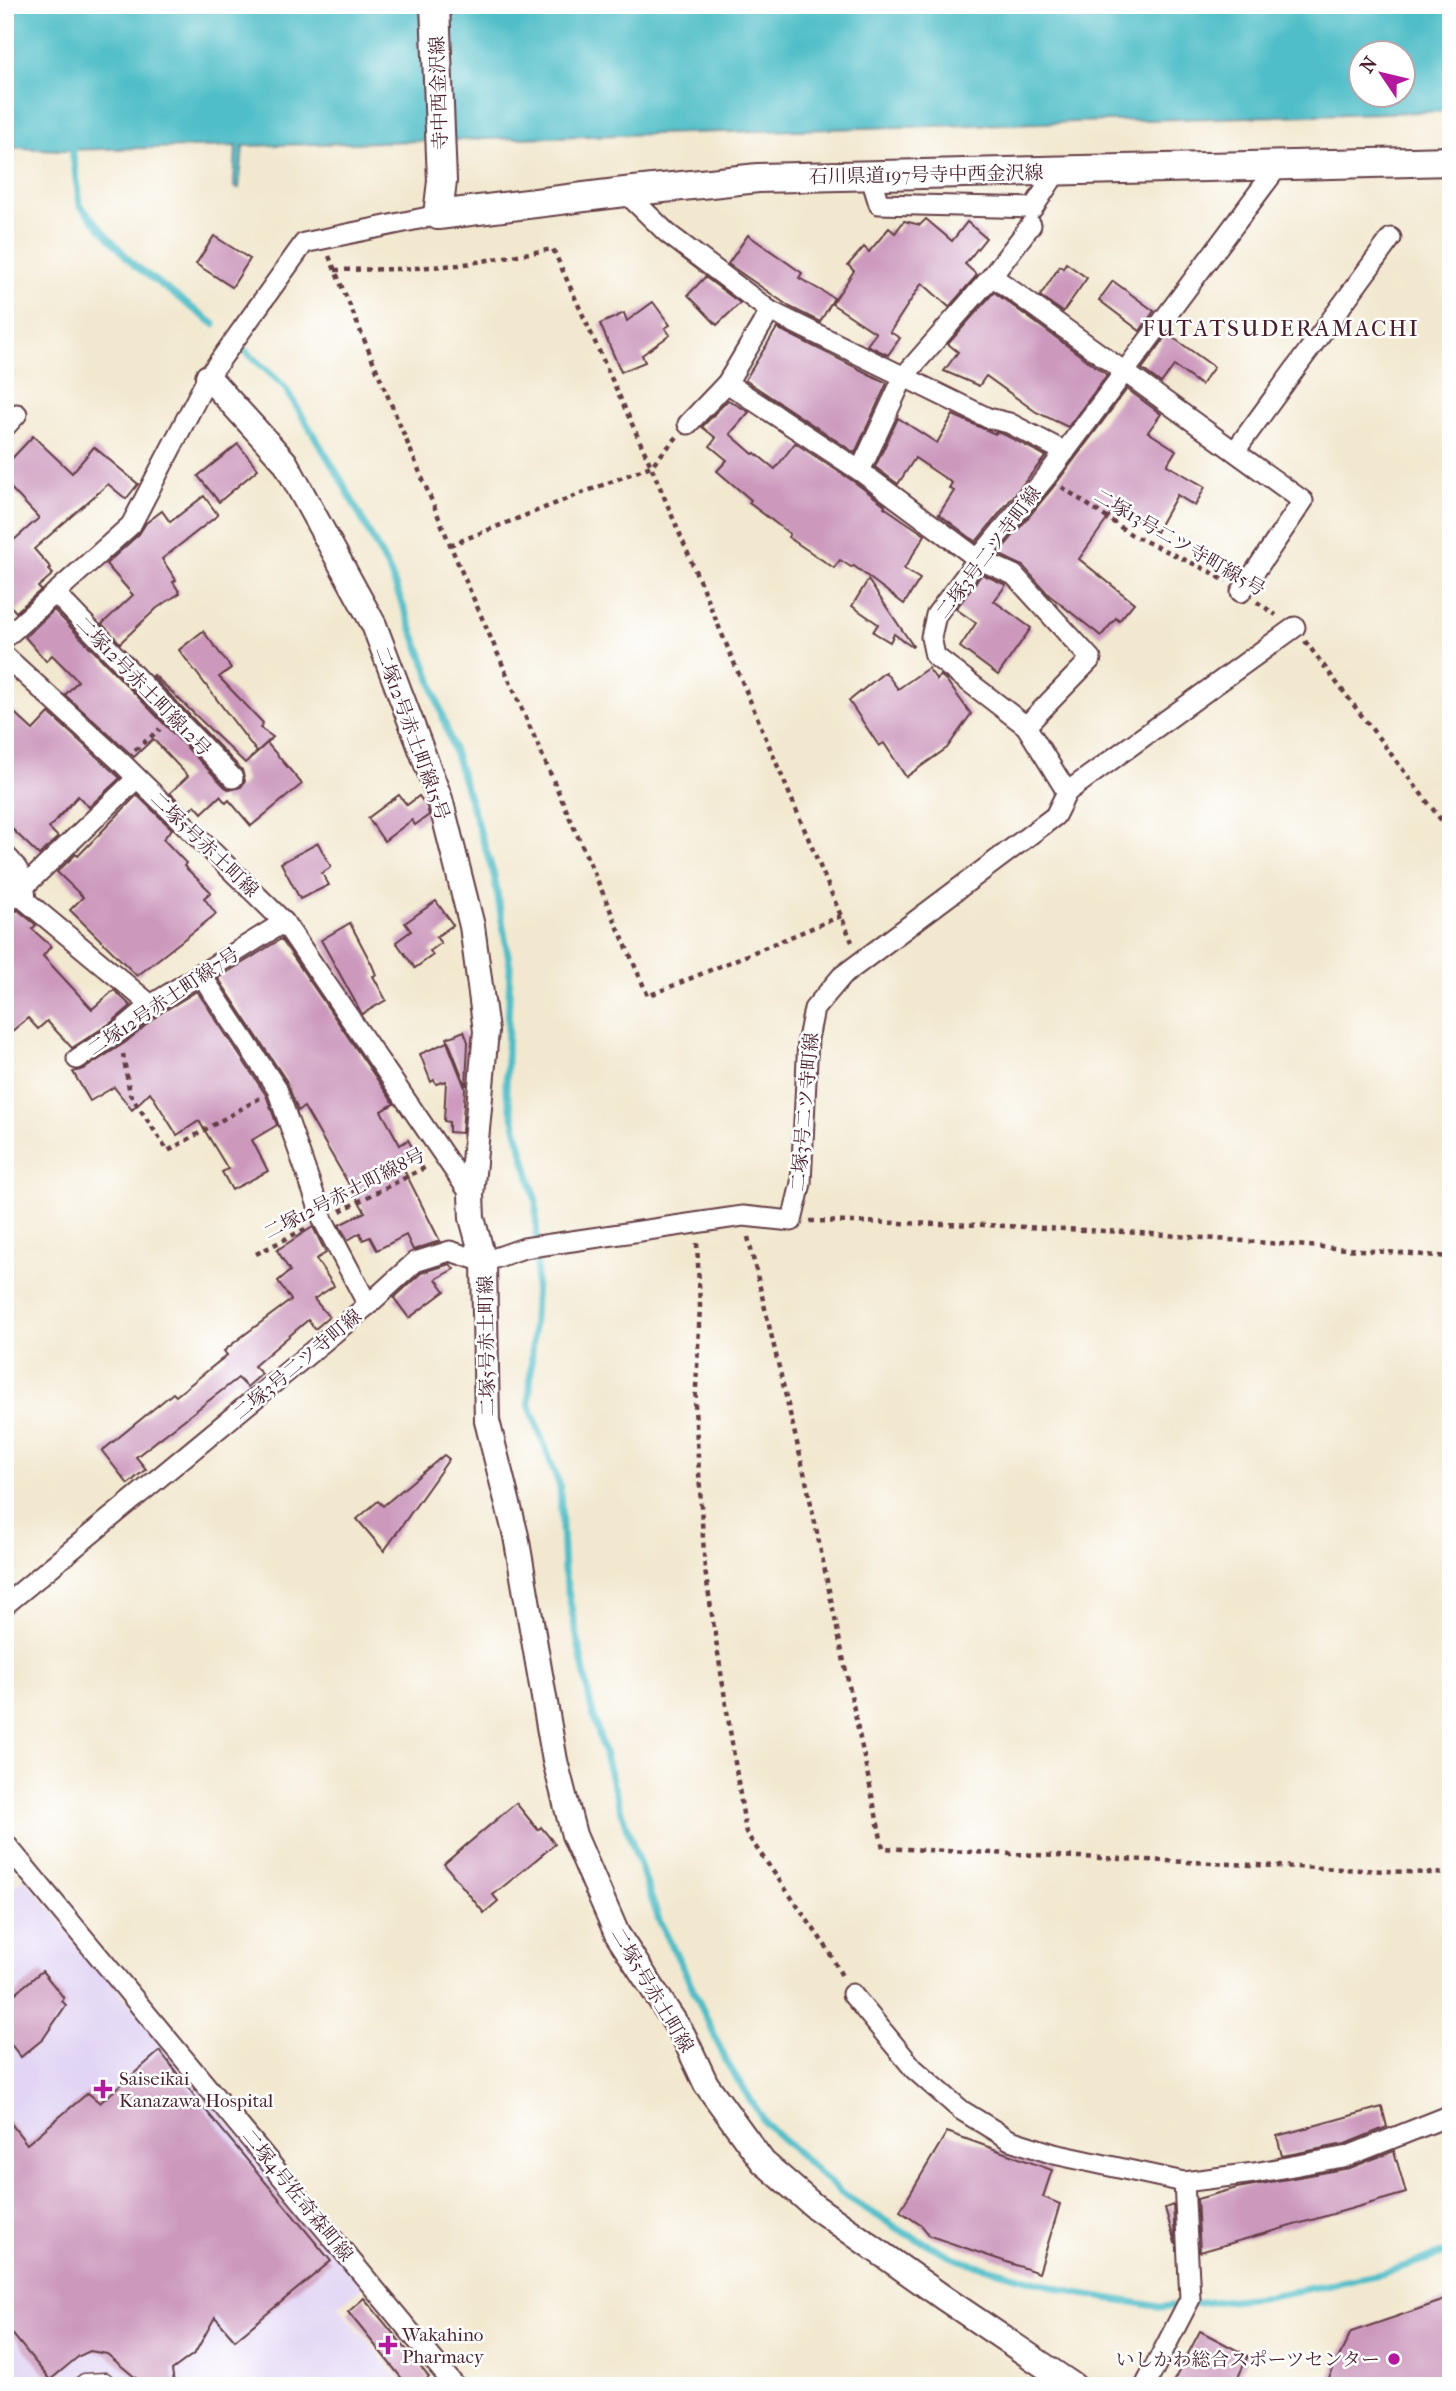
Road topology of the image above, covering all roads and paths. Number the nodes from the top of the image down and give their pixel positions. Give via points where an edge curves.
1 (435, 5) edge
2 (1451, 161) edge
3 (1279, 165) junction
4 (625, 192) junction
5 (438, 215) junction
6 (1031, 225) dead end
7 (1391, 238) dead end
8 (322, 239) junction
9 (335, 270) junction
10 (992, 276) junction
11 (770, 311) junction
12 (1126, 372) junction
13 (904, 376) junction
14 (208, 377) junction
15 (727, 383) junction
16 (688, 424) joint
17 (1235, 451) junction
18 (1065, 452) junction
19 (651, 466) junction
20 (860, 471) junction
21 (1046, 477) junction
22 (450, 545) junction
23 (978, 559) junction
24 (1241, 592) junction
25 (55, 593) junction
26 (1294, 627) junction
27 (6, 642) edge
28 (174, 717) junction
29 (1026, 726) junction
30 (121, 762) junction
31 (233, 778) dead end
32 (136, 779) junction
33 (1067, 792) junction
34 (1451, 833) edge
35 (5, 855) edge
36 (25, 886) junction
37 (5, 905) edge
38 (841, 916) junction
39 (284, 922) junction
40 (861, 962) junction
41 (200, 974) junction
42 (150, 1005) junction
43 (119, 1032) junction
44 (77, 1059) dead end
45 (276, 1089) junction
46 (445, 1157) junction
47 (471, 1195) junction
48 (743, 1216) junction
49 (323, 1220) junction
50 (792, 1221) junction
51 (696, 1223) junction
52 (256, 1254) dead end
53 (1451, 1257) edge
54 (484, 1262) junction
55 (368, 1305) junction
56 (5, 1605) edge
57 (5, 1843) edge
58 (1451, 1874) edge
59 (852, 1994) joint
60 (1451, 2115) edge
61 (1184, 2182) junction
62 (75, 2386) edge
63 (114, 2386) edge
64 (455, 2386) edge
65 (1074, 2386) edge
66 (1145, 2386) edge

1 - 5 main road, 寺中西金沢線 via 442,181
2 - 3 main road, 石川県道197号寺中西金沢線
3 - 4 main road, 石川県道197号寺中西金沢線 via 758,178
3 - 12 street, 二塚3号二ツ寺町線
4 - 5 main road, 石川県道197号寺中西金沢線
4 - 11 street via 667,233
5 - 8 street
6 - 10 street
7 - 17 street
8 - 9 path
8 - 14 street via 304,243
9 - 19 path via 459,265 553,250
9 - 22 path
10 - 12 street
10 - 13 street
11 - 13 street
11 - 15 street
12 - 17 street
12 - 18 street, 二塚3号二ツ寺町線
13 - 18 street
13 - 20 street
14 - 25 street via 131,525
14 - 47 street, 二塚12号赤土町線15号 via 285,461 374,625 440,799 472,926 486,1031
15 - 16 street
15 - 20 street
16 - 19 path
17 - 24 street via 1303,501
18 - 21 street, 二塚3号二ツ寺町線
19 - 22 path
19 - 38 path
20 - 23 street
21 - 23 street, 二塚3号二ツ寺町線
21 - 24 path, 二塚13号二ツ寺町線5号 via 1132,534 1213,573
22 - 38 path via 648,996
23 - 29 street, 二塚3号二ツ寺町線 via 936,615 931,637 935,656
23 - 29 street via 1014,575 1091,659
24 - 26 path, 二塚13号二ツ寺町線5号
25 - 27 street
25 - 28 street, 二塚12号赤土町線12号
26 - 33 street
26 - 34 path, 二塚13号二ツ寺町線5号
27 - 30 street, 二塚5号赤土町線
28 - 30 path
28 - 31 street, 二塚12号赤土町線12号
29 - 33 street, 二塚3号二ツ寺町線
30 - 32 street, 二塚5号赤土町線
32 - 36 street
32 - 39 street, 二塚5号赤土町線
33 - 40 street, 二塚3号二ツ寺町線 via 1055,816
35 - 36 street via 19,868
36 - 37 street
36 - 42 street via 26,901
38 - 40 path
39 - 41 street, 二塚12号赤土町線7号
39 - 46 street, 二塚5号赤土町線
40 - 50 street, 二塚3号二ツ寺町線 via 842,976 814,1009 808,1039 801,1183
41 - 42 street, 二塚12号赤土町線7号
41 - 45 street
42 - 43 street, 二塚12号赤土町線7号
43 - 44 street, 二塚12号赤土町線7号
43 - 45 path via 130,1094 168,1151
45 - 49 street
46 - 47 street, 二塚5号赤土町線
46 - 49 path, 二塚12号赤土町線8号
47 - 54 street, 二塚12号赤土町線15号
48 - 50 street
48 - 51 street
48 - 58 path via 807,1485 883,1848
49 - 52 path, 二塚12号赤土町線8号
49 - 55 street
50 - 53 path via 1126,1232
51 - 54 street via 524,1248
51 - 59 path via 700,1306 695,1408 705,1570 746,1833 827,1948
54 - 55 street, 二塚3号二ツ寺町線 via 450,1251 415,1262
54 - 65 street, 二塚5号赤土町線 via 487,1421 516,1536 555,1761 574,1835 617,1934 683,2035 706,2084 763,2162 814,2206
55 - 56 street, 二塚3号二ツ寺町線
57 - 64 street, 二塚4号佐奇森町線
59 - 61 street via 915,2070 961,2110 1010,2140
60 - 61 street via 1348,2156
61 - 66 street via 1189,2299
62 - 63 lane via 84,2379 106,2378

